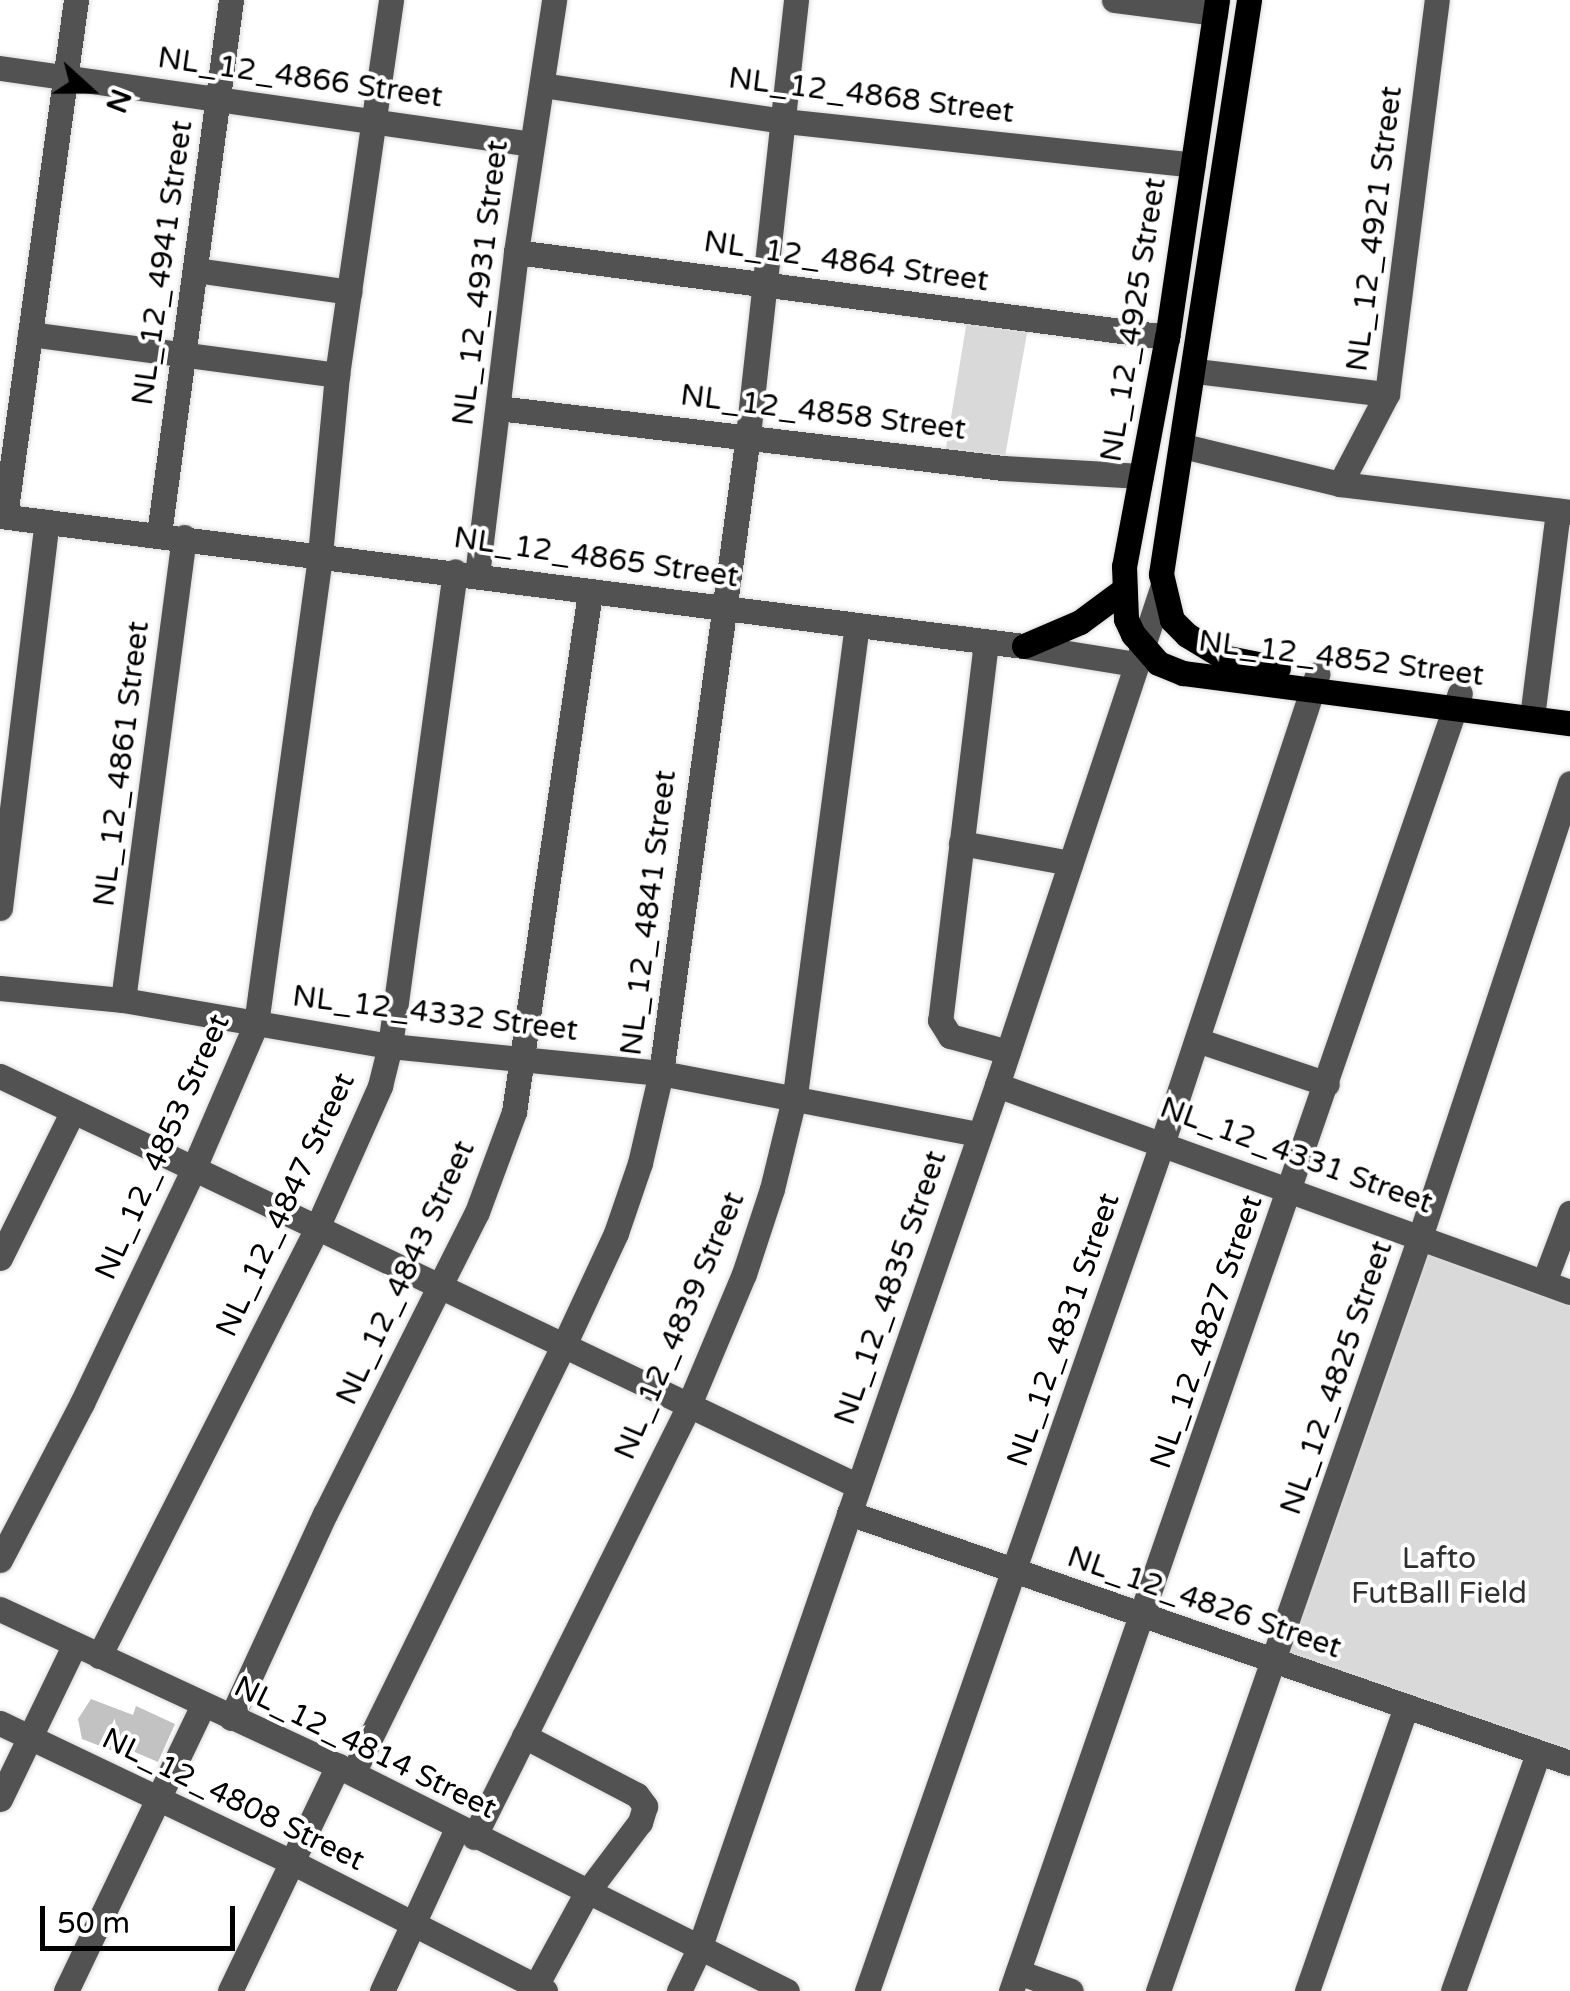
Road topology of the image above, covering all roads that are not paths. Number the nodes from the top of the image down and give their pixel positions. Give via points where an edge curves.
1 (76, 0) edge
2 (231, 0) edge
3 (390, 0) edge
4 (554, 0) edge
5 (796, 0) edge
6 (1114, 0) edge
7 (1249, 0) edge
8 (1437, 0) edge
9 (1216, 6) edge
10 (0, 68) edge
11 (66, 77) junction
12 (542, 85) junction
13 (218, 100) junction
14 (784, 121) junction
15 (374, 122) junction
16 (532, 144) junction
17 (1192, 165) junction
18 (516, 252) junction
19 (1179, 256) junction
20 (1212, 258) junction
21 (196, 270) junction
22 (767, 283) junction
23 (348, 292) junction
24 (30, 334) junction
25 (1168, 337) junction
26 (182, 356) junction
27 (1196, 371) junction
28 (337, 374) junction
29 (1387, 394) junction
30 (498, 408) junction
31 (748, 435) junction
32 (1183, 446) junction
33 (1141, 476) junction
34 (1340, 484) junction
35 (1564, 512) edge
36 (3, 516) edge
37 (47, 522) junction
38 (172, 535) junction
39 (320, 555) junction
40 (466, 573) junction
41 (1162, 588) junction
42 (1122, 590) junction
43 (590, 592) junction
44 (721, 608) junction
45 (857, 626) junction
46 (986, 642) junction
47 (1024, 646) junction
48 (1138, 655) junction
49 (1316, 680) junction
50 (1458, 700) junction
51 (1570, 707) edge
52 (1533, 710) junction
53 (1570, 723) edge
54 (1570, 783) edge
55 (961, 842) junction
56 (1070, 863) junction
57 (0, 908) edge
58 (0, 988) edge
59 (124, 1000) junction
60 (256, 1024) junction
61 (1197, 1040) junction
62 (390, 1046) junction
63 (1008, 1052) junction
64 (525, 1060) junction
65 (661, 1073) junction
66 (0, 1076) edge
67 (1327, 1084) junction
68 (998, 1085) junction
69 (794, 1095) junction
70 (72, 1113) junction
71 (978, 1134) junction
72 (1163, 1141) junction
73 (193, 1170) junction
74 (1292, 1188) junction
75 (1570, 1213) edge
76 (316, 1230) junction
77 (1420, 1236) junction
78 (0, 1258) edge
79 (1544, 1282) junction
80 (439, 1288) junction
81 (1570, 1292) edge
82 (564, 1345) junction
83 (688, 1407) junction
84 (858, 1486) junction
85 (849, 1514) junction
86 (0, 1560) edge
87 (1015, 1571) junction
88 (0, 1608) edge
89 (1142, 1616) junction
90 (75, 1644) junction
91 (99, 1656) junction
92 (1274, 1661) junction
93 (202, 1704) junction
94 (1404, 1710) junction
95 (231, 1718) junction
96 (0, 1722) edge
97 (524, 1736) junction
98 (30, 1738) junction
99 (1538, 1754) junction
100 (1570, 1763) edge
101 (345, 1769) junction
102 (159, 1797) junction
103 (0, 1798) edge
104 (466, 1833) junction
105 (292, 1862) junction
106 (588, 1892) junction
107 (413, 1928) junction
108 (699, 1949) junction
109 (1014, 1981) edge
110 (538, 1989) edge
111 (66, 1991) edge
112 (230, 1991) edge
113 (382, 1991) edge
114 (679, 1991) edge
115 (788, 1991) edge
116 (867, 1991) edge
117 (1071, 1991) edge
118 (1158, 1991) edge
119 (1307, 1991) edge
120 (1453, 1991) edge

1 - 11 street
2 - 13 street, NL_12_4941 Street
3 - 15 street, NL_12_4853 Street
4 - 12 street, NL_12_4931 Street
5 - 14 street, NL_12_4841 Street
6 - 9 street
7 - 20 main road
8 - 29 street, NL_12_4921 Street
9 - 17 main road, NL_12_4925 Street
10 - 11 street, NL_12_4866 Street
11 - 13 street, NL_12_4866 Street
11 - 24 street
12 - 14 street, NL_12_4868 Street
12 - 16 street, NL_12_4931 Street
13 - 15 street, NL_12_4866 Street
13 - 21 street, NL_12_4941 Street
14 - 17 street, NL_12_4868 Street
14 - 22 street, NL_12_4841 Street
15 - 16 street, NL_12_4866 Street
15 - 23 street, NL_12_4853 Street
16 - 18 street, NL_12_4931 Street
17 - 19 main road, NL_12_4925 Street
18 - 22 street, NL_12_4864 Street
18 - 30 street, NL_12_4931 Street
19 - 20 main road
19 - 25 main road, NL_12_4925 Street
20 - 27 main road
21 - 23 street
21 - 26 street, NL_12_4941 Street
22 - 25 street, NL_12_4864 Street
22 - 31 street, NL_12_4841 Street
23 - 28 street, NL_12_4853 Street
24 - 26 street
24 - 36 street
25 - 33 main road, NL_12_4925 Street
26 - 28 street
26 - 38 street, NL_12_4941 Street
27 - 29 street, NL_12_4921 Street
27 - 32 main road
28 - 39 street, NL_12_4853 Street
29 - 34 street
30 - 31 street, NL_12_4858 Street
30 - 40 street, NL_12_4931 Street
31 - 33 street, NL_12_4858 Street via 1003,468
31 - 44 street, NL_12_4841 Street
32 - 34 street
32 - 41 main road
33 - 42 main road, NL_12_4925 Street
34 - 35 street
35 - 52 street
36 - 37 street, NL_12_4865 Street
37 - 38 street, NL_12_4865 Street
37 - 57 street
38 - 39 street, NL_12_4865 Street
38 - 59 street, NL_12_4861 Street
39 - 40 street, NL_12_4865 Street
39 - 60 street, NL_12_4853 Street
40 - 43 street, NL_12_4865 Street
40 - 62 street, NL_12_4847 Street
41 - 48 street
41 - 49 main road, NL_12_4852 Street via 1172,620 1203,648
42 - 47 main road via 1080,622
42 - 48 main road, NL_12_4925 Street
43 - 44 street, NL_12_4865 Street
43 - 64 street, NL_12_4843 Street
44 - 45 street, NL_12_4865 Street
44 - 65 street, NL_12_4841 Street
45 - 46 street, NL_12_4865 Street
45 - 69 street, NL_12_4839 Street
46 - 47 street, NL_12_4865 Street
46 - 55 street
47 - 48 street, NL_12_4865 Street
48 - 49 main road, NL_12_4852 Street via 1184,673
48 - 56 street, NL_12_4835 Street
49 - 50 main road, NL_12_4852 Street
49 - 61 street, NL_12_4831 Street
50 - 52 main road, NL_12_4852 Street
50 - 67 street, NL_12_4827 Street
51 - 52 main road, NL_12_4852 Street
52 - 53 main road, NL_12_4852 Street
54 - 77 street, NL_12_4825 Street
55 - 56 street
55 - 63 street via 940,1020 950,1036
56 - 63 street, NL_12_4835 Street
58 - 59 street, NL_12_4332 Street
59 - 60 street, NL_12_4332 Street
60 - 62 street, NL_12_4332 Street
60 - 73 street, NL_12_4853 Street
61 - 67 street
61 - 72 street, NL_12_4831 Street
62 - 64 street, NL_12_4332 Street
62 - 76 street, NL_12_4847 Street via 365,1125
63 - 68 street, NL_12_4835 Street
64 - 65 street, NL_12_4332 Street
64 - 80 street, NL_12_4843 Street via 496,1162
65 - 69 street, NL_12_4332 Street
65 - 82 street, NL_12_4841 Street via 616,1233
66 - 70 street
67 - 74 street, NL_12_4827 Street
68 - 71 street, NL_12_4835 Street
68 - 72 street, NL_12_4331 Street
69 - 71 street, NL_12_4332 Street
69 - 83 street, NL_12_4839 Street via 744,1274
70 - 73 street
70 - 78 street
71 - 84 street, NL_12_4835 Street
72 - 74 street, NL_12_4331 Street
72 - 87 street, NL_12_4831 Street
73 - 76 street
73 - 86 street, NL_12_4853 Street
74 - 77 street, NL_12_4331 Street
74 - 89 street, NL_12_4827 Street
75 - 79 street
76 - 80 street
76 - 91 street, NL_12_4847 Street
77 - 79 street, NL_12_4331 Street
77 - 92 street, NL_12_4825 Street
79 - 81 street, NL_12_4331 Street
80 - 82 street
80 - 95 street, NL_12_4843 Street
82 - 83 street
82 - 101 street, NL_12_4841 Street
83 - 84 street
83 - 97 street, NL_12_4839 Street
84 - 85 street, NL_12_4835 Street
85 - 87 street, NL_12_4826 Street
85 - 108 street, NL_12_4835 Street
87 - 89 street, NL_12_4826 Street
87 - 116 street, NL_12_4831 Street
88 - 90 street, NL_12_4814 Street
89 - 92 street, NL_12_4826 Street
89 - 109 street, NL_12_4827 Street
90 - 91 street, NL_12_4814 Street
90 - 98 street
91 - 93 street, NL_12_4814 Street
92 - 94 street, NL_12_4826 Street
92 - 118 street, NL_12_4825 Street
93 - 95 street, NL_12_4814 Street
93 - 102 street
94 - 99 street, NL_12_4826 Street
94 - 119 street
95 - 101 street, NL_12_4814 Street
96 - 98 street, NL_12_4808 Street
97 - 104 street, NL_12_4839 Street
97 - 106 street via 637,1794 645,1806
98 - 102 street, NL_12_4808 Street
98 - 103 street
99 - 100 street, NL_12_4826 Street
99 - 120 street
101 - 104 street, NL_12_4814 Street
101 - 105 street, NL_12_4841 Street
102 - 105 street, NL_12_4808 Street
102 - 111 street
104 - 106 street, NL_12_4814 Street
104 - 107 street, NL_12_4839 Street
105 - 107 street, NL_12_4808 Street
105 - 112 street, NL_12_4841 Street
106 - 108 street, NL_12_4814 Street
106 - 110 street
107 - 110 street, NL_12_4808 Street
107 - 113 street, NL_12_4839 Street
108 - 114 street, NL_12_4835 Street
108 - 115 street, NL_12_4814 Street
109 - 117 street

